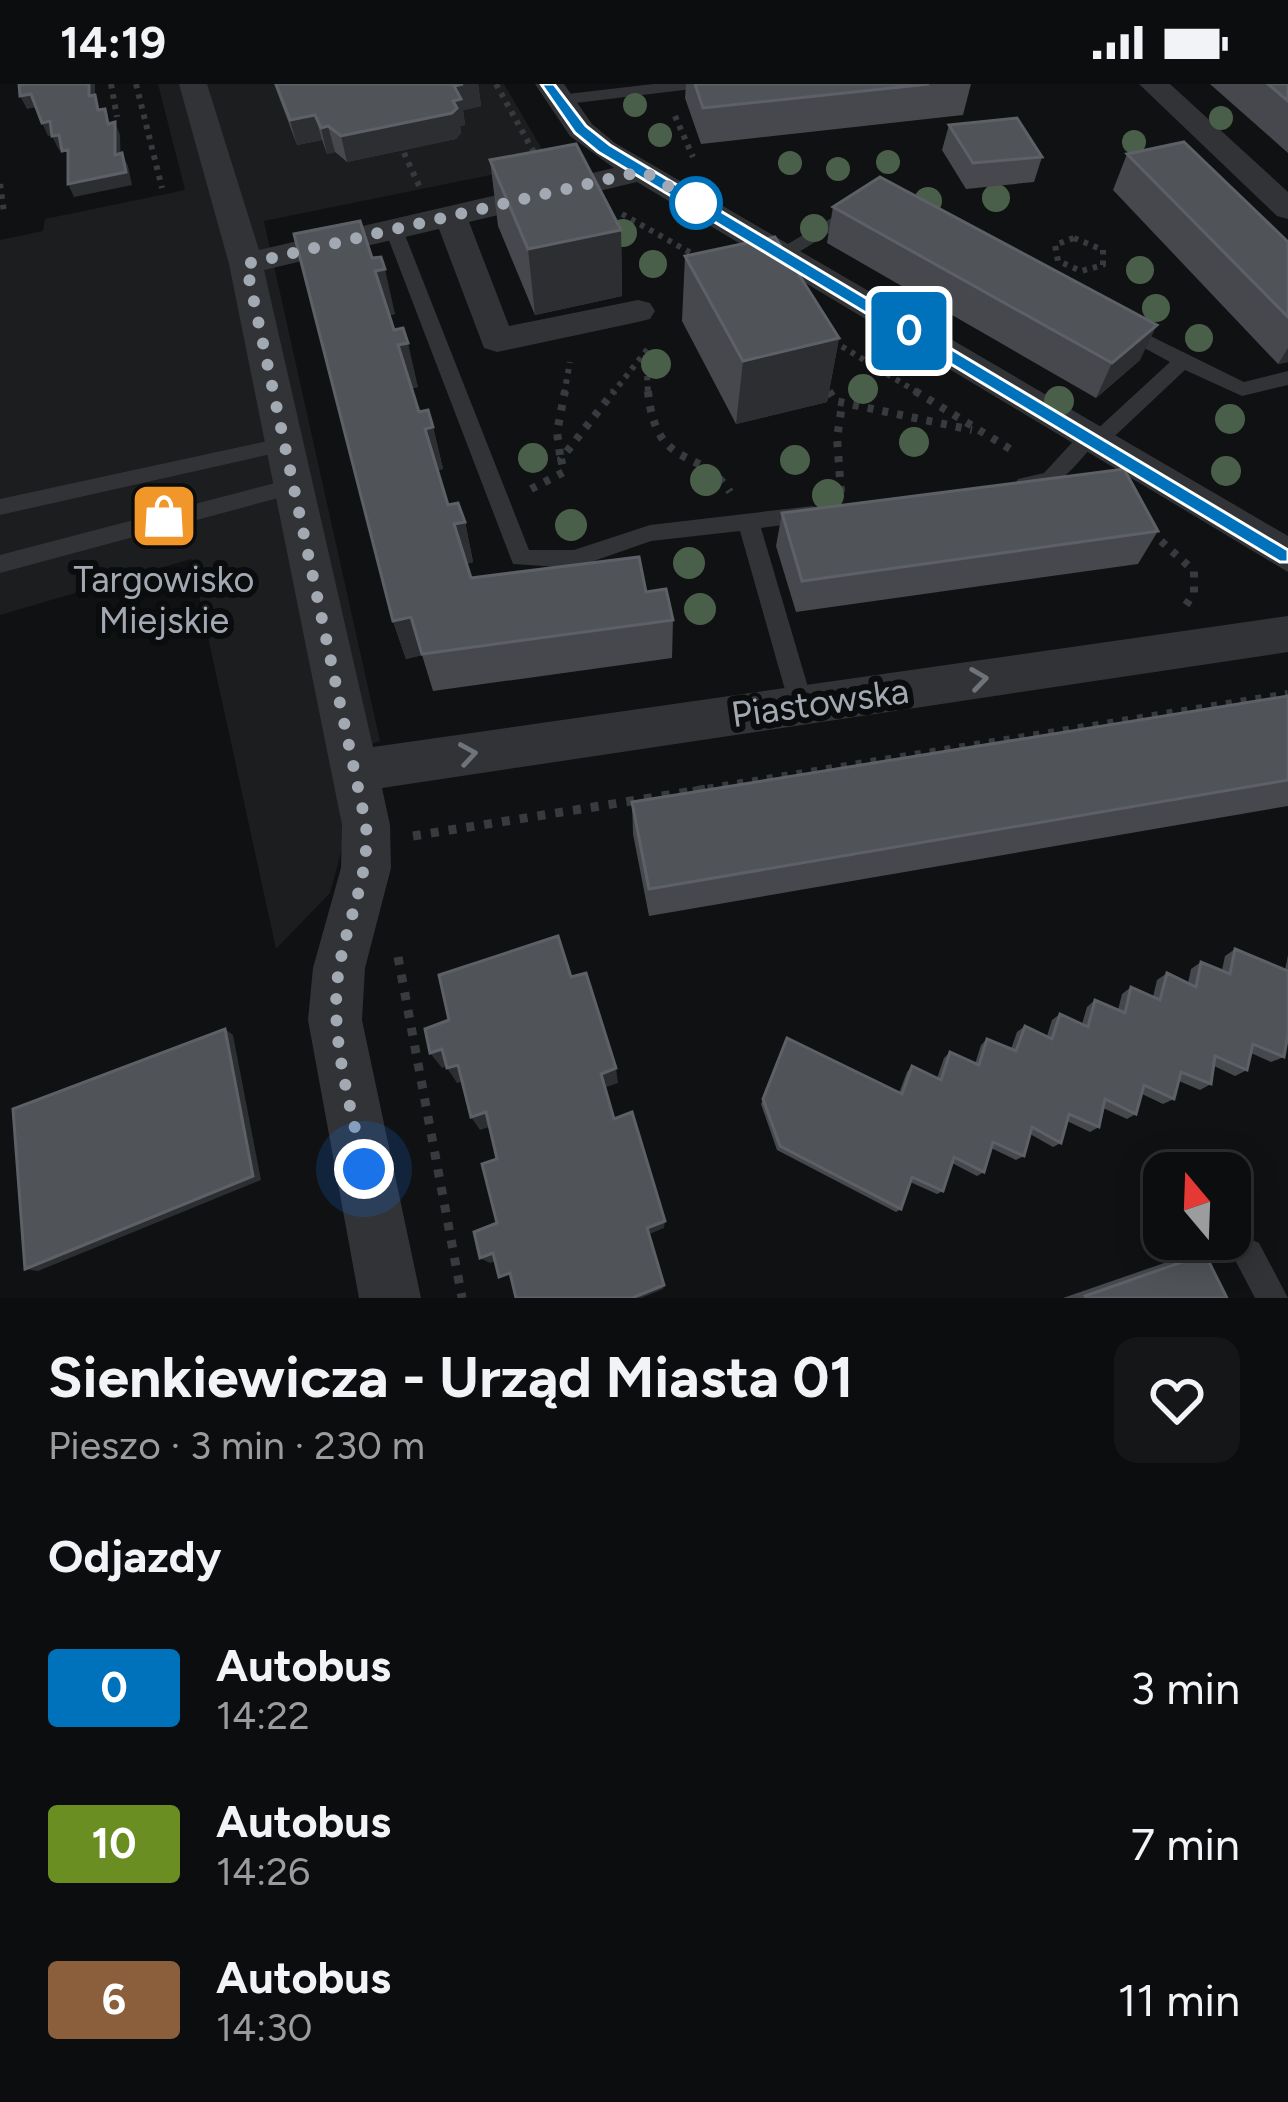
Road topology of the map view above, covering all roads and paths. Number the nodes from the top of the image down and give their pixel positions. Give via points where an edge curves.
1 (111, 84) edge
2 (136, 84) edge
3 (193, 84) edge
4 (496, 84) edge
5 (692, 84) edge
6 (1153, 84) edge
7 (571, 91) edge
8 (668, 98) dead end
9 (117, 117) edge
10 (539, 162) edge
11 (705, 166) dead end
12 (643, 171) junction
13 (0, 184) edge
14 (162, 188) dead end
15 (876, 195) edge
16 (607, 208) edge
17 (1288, 209) edge
18 (4, 212) dead end
19 (451, 217) junction
20 (394, 230) junction
21 (782, 255) junction
22 (1058, 261) junction
23 (707, 262) edge
24 (246, 264) junction
25 (1041, 268) edge
26 (1103, 318) edge
27 (649, 323) joint
28 (815, 330) edge
29 (570, 349) dead end
30 (646, 356) dead end
31 (1183, 361) junction
32 (1288, 378) edge
33 (824, 382) edge
34 (842, 405) dead end
35 (981, 432) junction
36 (1091, 441) junction
37 (282, 445) junction
38 (560, 455) dead end
39 (1056, 475) junction
40 (290, 487) junction
41 (992, 490) edge
42 (495, 497) junction
43 (840, 505) joint
44 (0, 507) edge
45 (748, 522) junction
46 (1288, 556) edge
47 (0, 564) edge
48 (1288, 634) edge
49 (1288, 694) edge
50 (801, 704) junction
51 (352, 771) junction
52 (409, 856) dead end
53 (395, 940) dead end
54 (1251, 1259) edge
55 (390, 1298) edge
56 (462, 1298) edge
57 (1273, 1298) edge

1 - 9 path
2 - 14 path
3 - 24 street
4 - 10 path
5 - 7 lane
6 - 17 street
7 - 12 street via 591,140
8 - 11 path via 690,154
12 - 19 street
12 - 21 street
13 - 18 path
15 - 21 lane
16 - 23 path
19 - 20 street
19 - 27 street via 497,340
20 - 24 street
20 - 42 lane
21 - 36 street
22 - 22 path via 1090,271 1106,255 1074,238 1055,245
22 - 25 path
24 - 37 street
26 - 31 lane
27 - 42 path via 561,460 564,472 545,486
28 - 35 path
29 - 38 path
30 - 45 path via 659,442 687,467 719,475
31 - 32 lane via 1242,389
31 - 36 lane
33 - 35 path via 835,401
34 - 43 path
35 - 39 path
36 - 39 lane
36 - 46 street
37 - 40 street
37 - 44 lane
39 - 41 lane
40 - 47 lane
40 - 51 street
42 - 45 lane via 515,552 530,561 574,559 650,533
43 - 45 lane
45 - 50 lane
50 -> 48 street, Piastowska
49 - 52 path via 413,836
51 -> 50 street, Piastowska
51 - 55 street via 368,848 335,1020
53 - 56 path
54 - 57 lane

